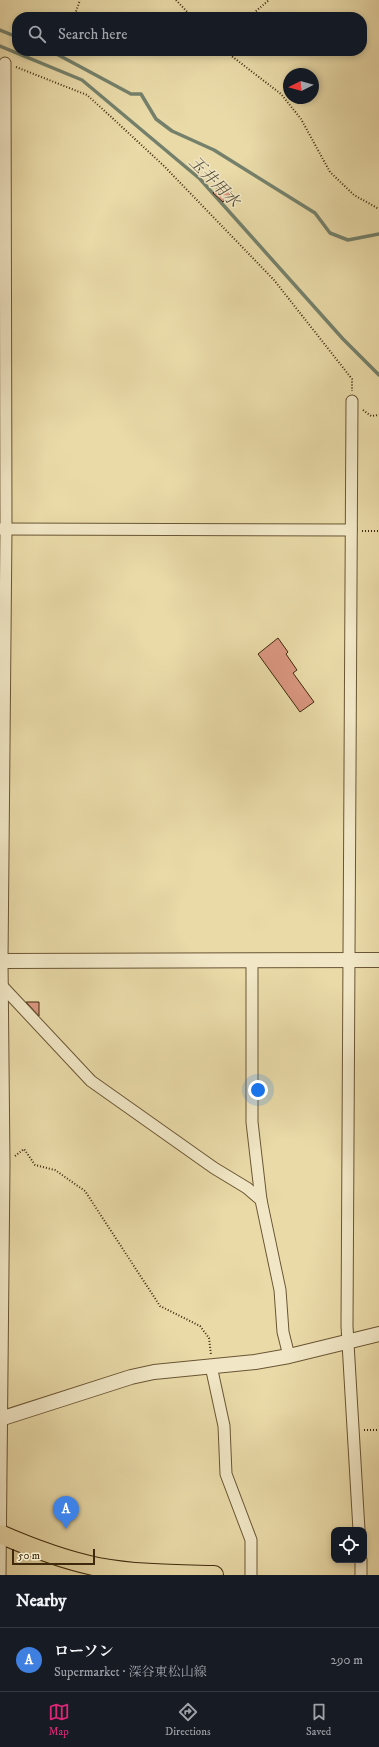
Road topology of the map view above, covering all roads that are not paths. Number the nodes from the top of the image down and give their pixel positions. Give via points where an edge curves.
1 (5, 63) road end
2 (352, 401) road end
3 (3, 529) edge
4 (351, 530) junction
5 (252, 960) junction
6 (349, 960) junction
7 (379, 960) edge
8 (1, 961) edge
9 (3, 987) junction
10 (261, 1200) junction
11 (379, 1334) edge
12 (349, 1342) junction
13 (289, 1356) junction
14 (211, 1366) junction
15 (1, 1419) edge
16 (359, 1527) edge
17 (0, 1534) edge
18 (360, 1563) edge
19 (154, 1574) edge
20 (0, 1575) edge
21 (214, 1575) edge
22 (250, 1575) edge
23 (361, 1575) edge

1 - 3 street
2 - 4 street
3 - 4 street
3 - 8 street
4 - 6 street
5 - 6 street
5 - 8 street
5 - 10 street via 252,1122
6 - 7 street
6 - 12 street
8 - 9 street
9 - 10 street via 91,1081
9 - 15 street
10 - 13 street via 280,1290 283,1332
11 - 12 street
12 - 13 street
12 - 16 street
13 - 14 street
14 - 15 street via 131,1377
14 - 22 street via 224,1426 226,1474 252,1540
15 - 17 street
17 - 19 main road via 44,1553 71,1561
17 - 20 street
18 - 23 street
19 - 21 main road

